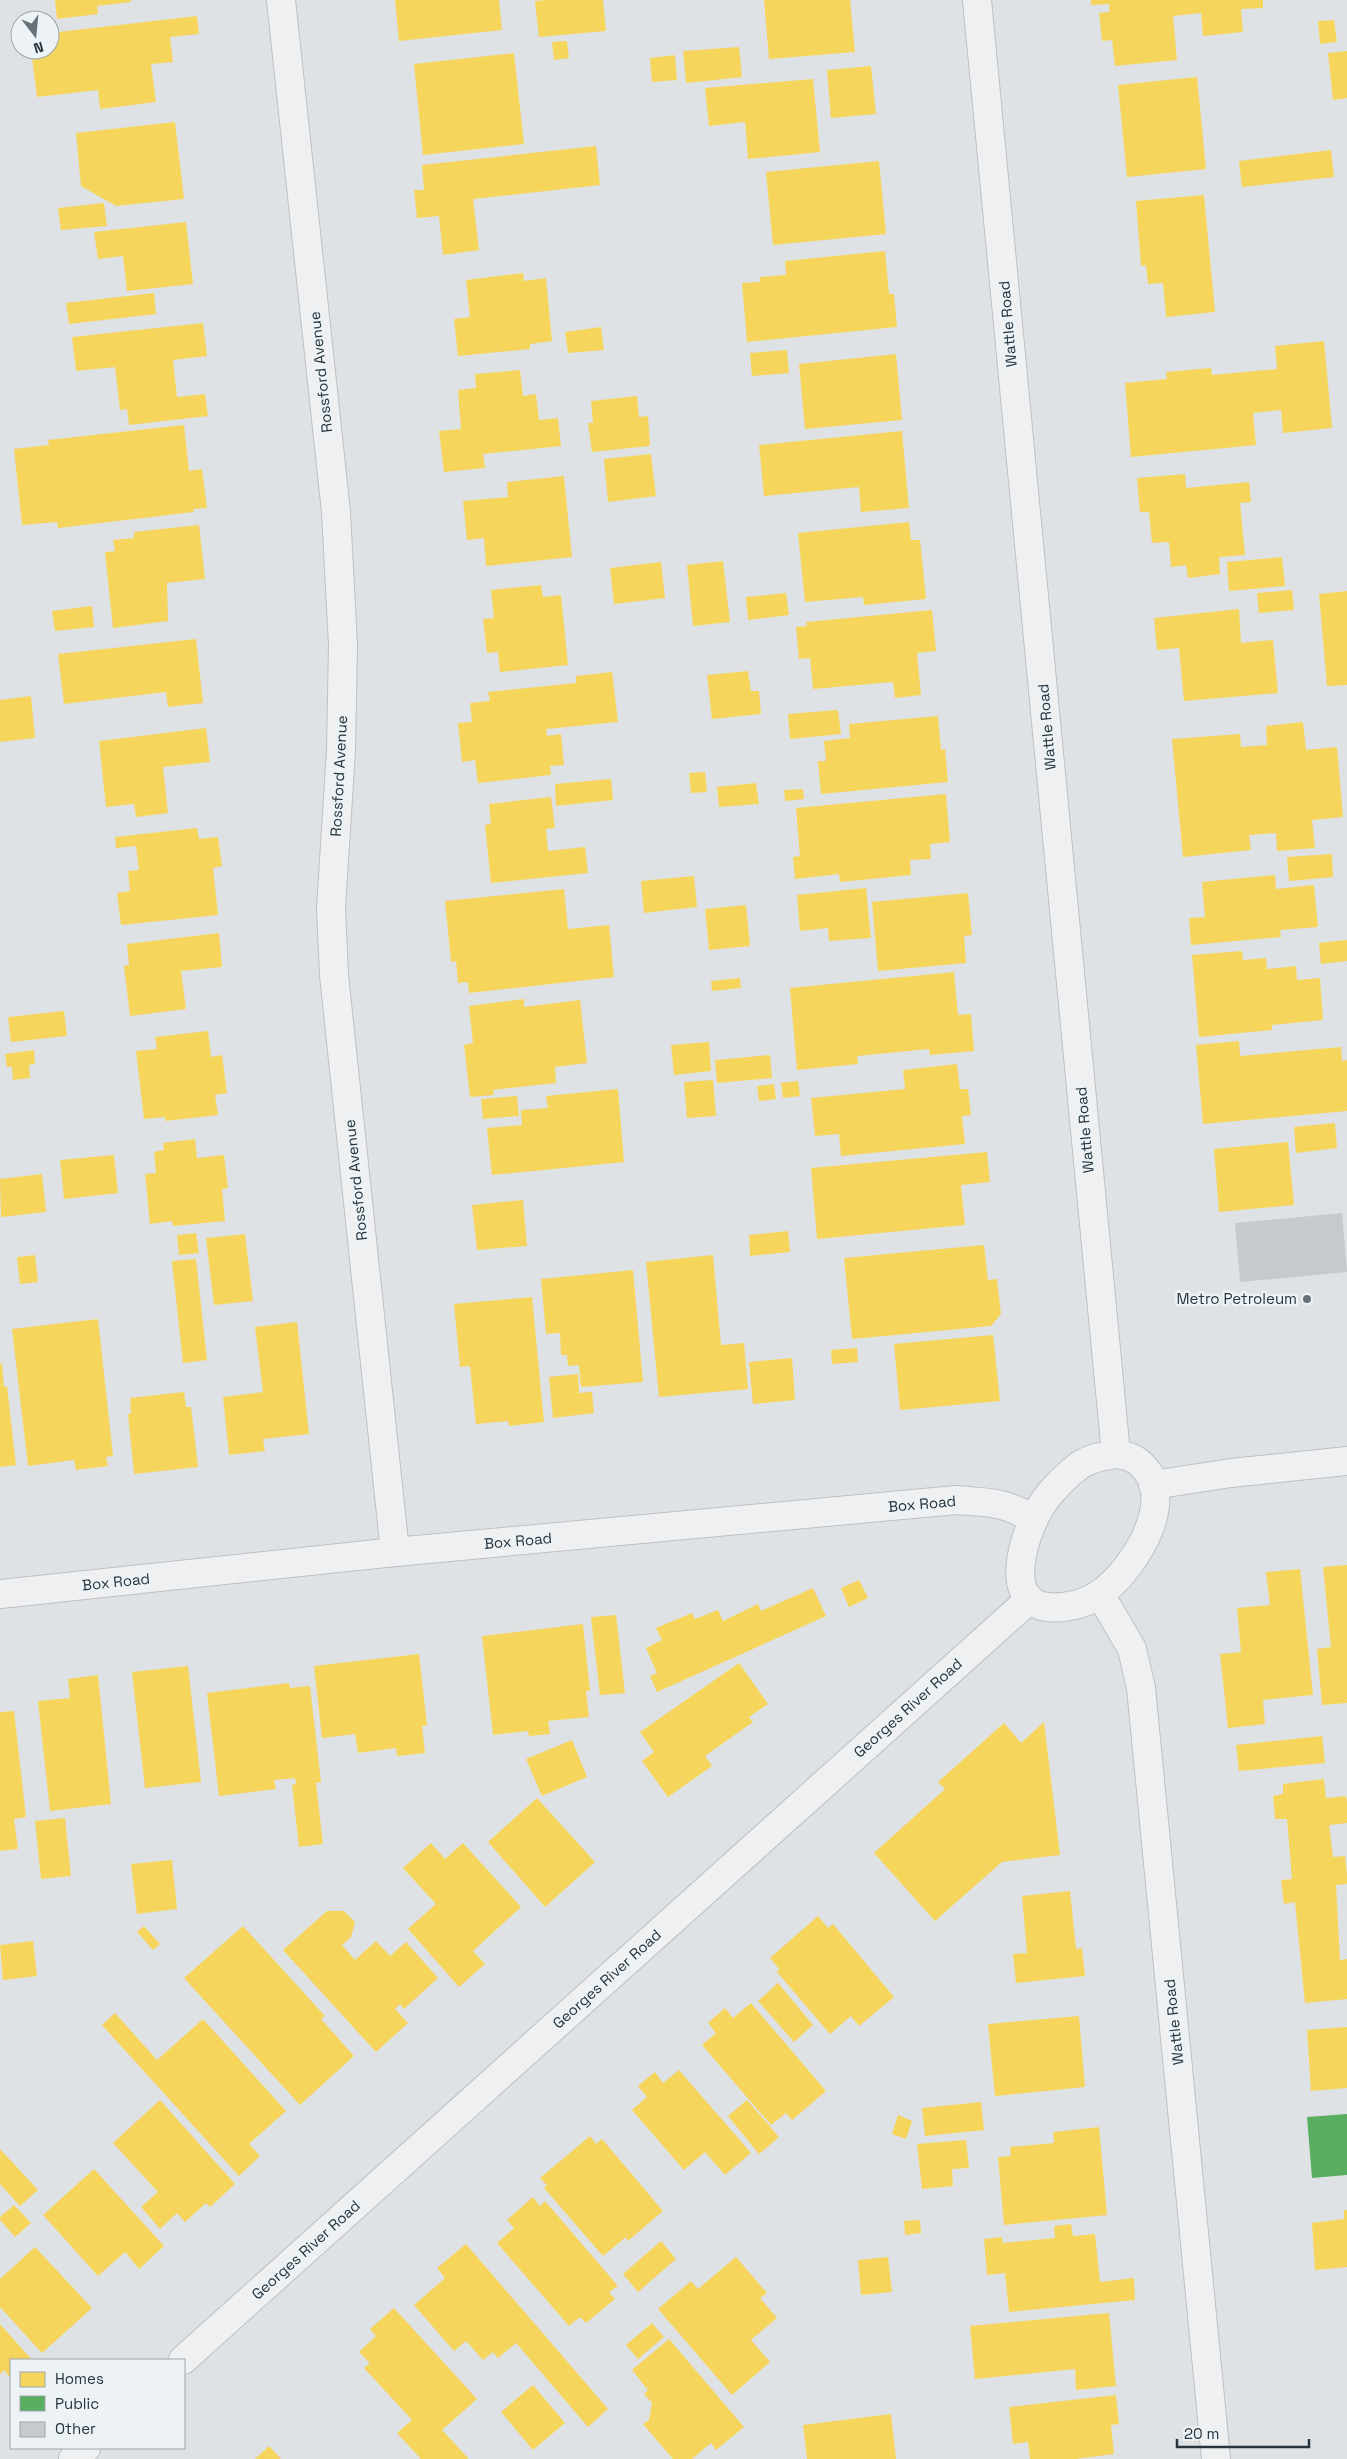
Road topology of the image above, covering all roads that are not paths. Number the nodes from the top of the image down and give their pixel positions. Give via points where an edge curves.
1 (281, 0) edge
2 (977, 0) edge
3 (1116, 1454) junction
4 (1347, 1461) edge
5 (1154, 1485) junction
6 (1034, 1519) junction
7 (395, 1552) junction
8 (0, 1594) edge
9 (1100, 1594) junction
10 (1030, 1599) junction
11 (184, 2359) edge
12 (85, 2449) edge
13 (73, 2459) edge
14 (1216, 2459) edge

1 - 7 street, Rossford Avenue via 336,512 342,645 341,751 331,908 334,975
2 - 3 street, Wattle Road
3 - 5 street via 1133,1459 1146,1470
3 - 6 street via 1100,1456 1080,1466 1045,1500
4 - 5 street
5 - 9 street via 1156,1502 1144,1542 1118,1579
6 - 7 street, Box Road via 1011,1506 956,1500
6 - 10 street via 1021,1553 1020,1573 1023,1589
7 - 8 street, Box Road
9 - 10 street via 1065,1607 1044,1606
9 - 14 street, Wattle Road via 1132,1649 1141,1688
10 - 11 street, Georges River Road
12 - 13 street

